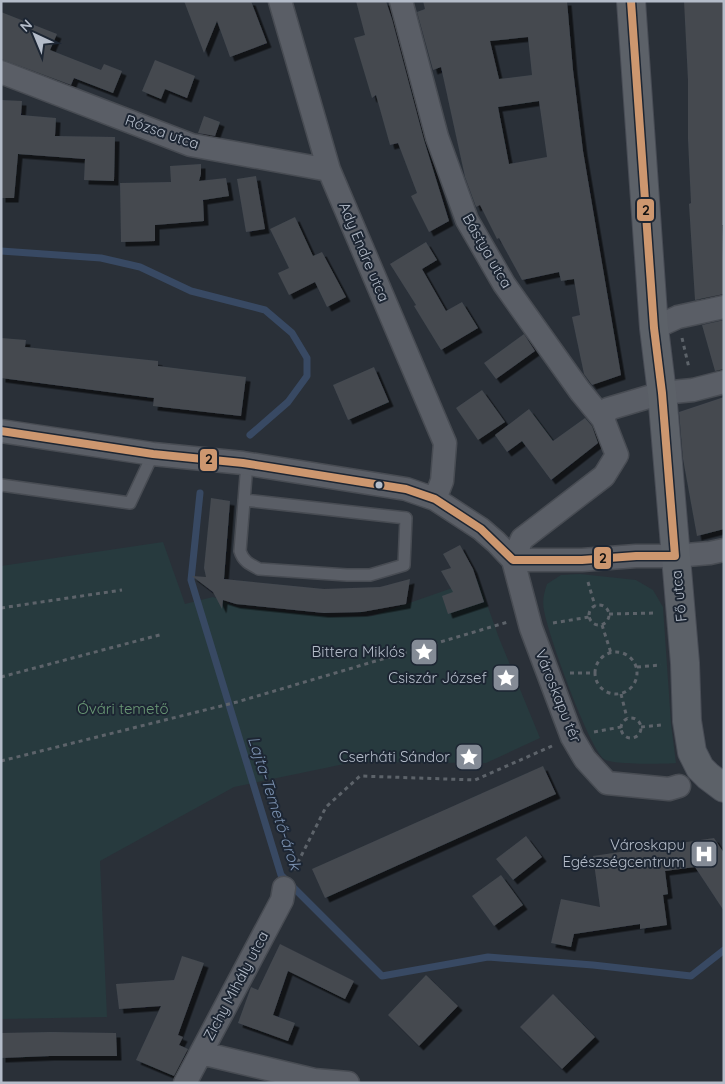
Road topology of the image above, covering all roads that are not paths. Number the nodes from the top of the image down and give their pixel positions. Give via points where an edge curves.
1 (280, 1) edge
2 (401, 1) edge
3 (631, 1) edge
4 (1, 72) edge
5 (329, 170) junction
6 (724, 307) edge
7 (666, 323) junction
8 (724, 382) edge
9 (662, 394) junction
10 (603, 420) junction
11 (1, 431) edge
12 (153, 454) junction
13 (247, 463) junction
14 (1, 485) edge
15 (435, 499) junction
16 (244, 500) junction
17 (724, 550) edge
18 (675, 556) junction
19 (513, 560) junction
20 (679, 786) dead end
21 (724, 788) edge
22 (287, 882) road end
23 (201, 1053) junction
24 (185, 1083) edge
25 (348, 1083) edge

1 - 5 street, Ady Endre utca
2 - 10 street, Bástya utca via 438,137 467,220 504,284
3 - 7 main road, Fő utca
4 - 5 street, Rózsa utca via 191,145
5 - 15 street, Ady Endre utca via 445,443 442,481
6 - 7 street
7 - 9 main road, Fő utca
8 - 9 street
9 - 10 street via 608,409
9 - 18 main road, Fő utca
10 - 19 street via 617,455 604,476 522,539
11 - 12 street, Városkapu tér
12 - 13 street, Városkapu tér
12 - 14 lane via 130,503
13 - 15 street, Városkapu tér via 406,489
13 - 16 lane
15 - 19 street, Városkapu tér via 481,529
16 - 16 lane via 240,550 248,564 259,569 370,575 404,565 406,518
17 - 18 street
18 - 19 street
18 - 21 main road, Fő utca via 692,752 700,768
19 - 20 street, Városkapu tér via 529,622 580,735 585,759 608,783 669,789
22 - 23 street, Zichy Mihály utca via 282,900
23 - 24 street, Zichy Mihály utca
23 - 25 street via 314,1080

